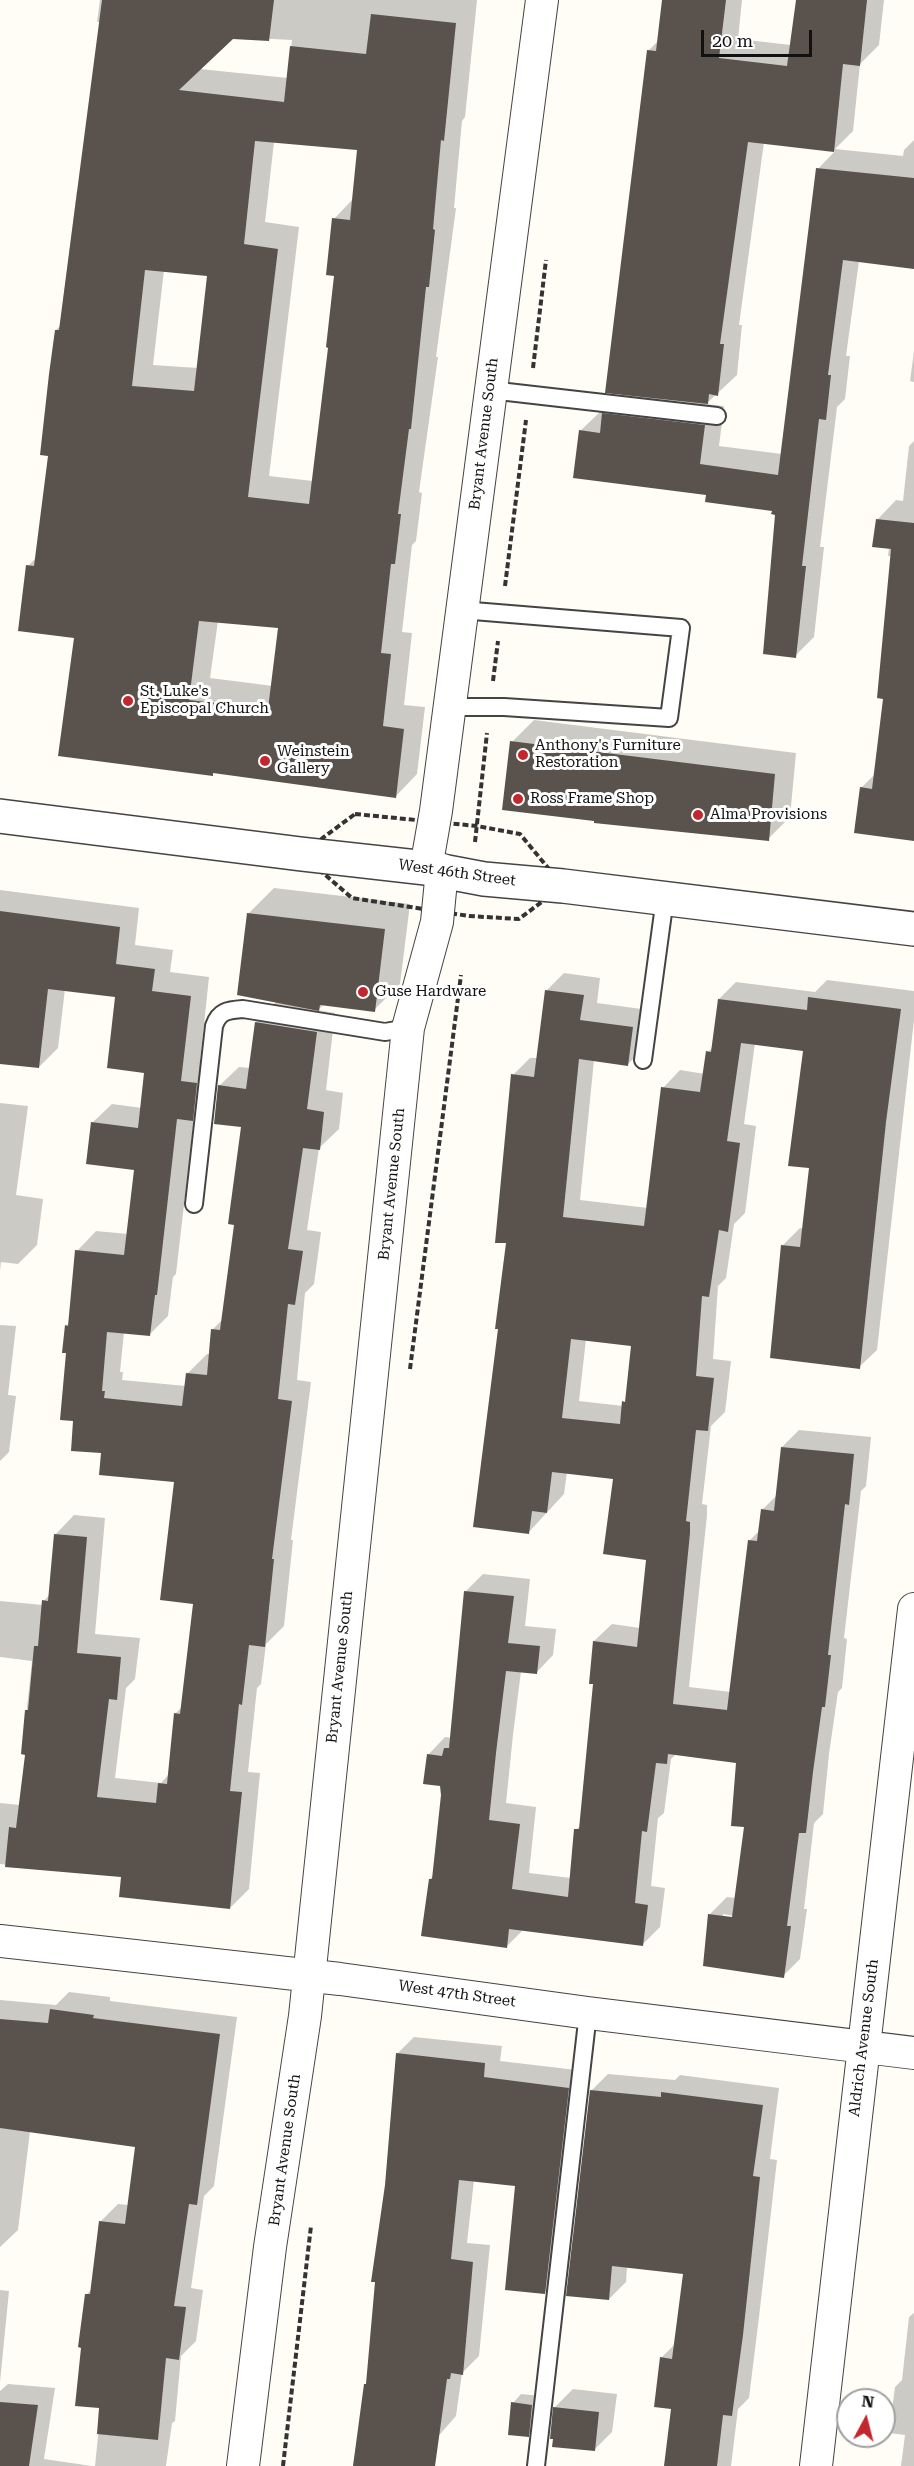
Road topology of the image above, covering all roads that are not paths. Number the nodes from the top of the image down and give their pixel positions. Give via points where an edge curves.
1 (542, 0) edge
2 (490, 390) junction
3 (717, 416) dead end
4 (461, 610) junction
5 (449, 707) junction
6 (0, 816) edge
7 (434, 869) junction
8 (665, 898) junction
9 (914, 929) edge
10 (408, 1028) junction
11 (643, 1060) dead end
12 (194, 1204) dead end
13 (914, 1609) edge
14 (0, 1941) edge
15 (308, 1976) junction
16 (588, 2013) junction
17 (863, 2046) junction
18 (914, 2053) edge
19 (243, 2466) edge
20 (536, 2466) edge
21 (816, 2466) edge

1 - 2 street, Bryant Avenue South
2 - 3 lane
2 - 4 street, Bryant Avenue South
4 - 5 street, Bryant Avenue South
4 - 5 lane via 681,627 669,718
5 - 7 street, Bryant Avenue South via 436,811
6 - 7 street, West 46th Street
7 - 8 street, West 46th Street via 484,879
7 - 10 street, Bryant Avenue South via 437,922
8 - 9 street, West 46th Street
8 - 11 lane
10 - 12 lane via 384,1032 243,1009 226,1011 217,1017
10 - 15 street, Bryant Avenue South
13 - 17 street, Aldrich Avenue South
14 - 15 street, West 47th Street
15 - 16 street, West 47th Street
15 - 19 street, Bryant Avenue South
16 - 17 street, West 47th Street
16 - 20 lane
17 - 18 street, West 47th Street
17 - 21 street, Aldrich Avenue South

